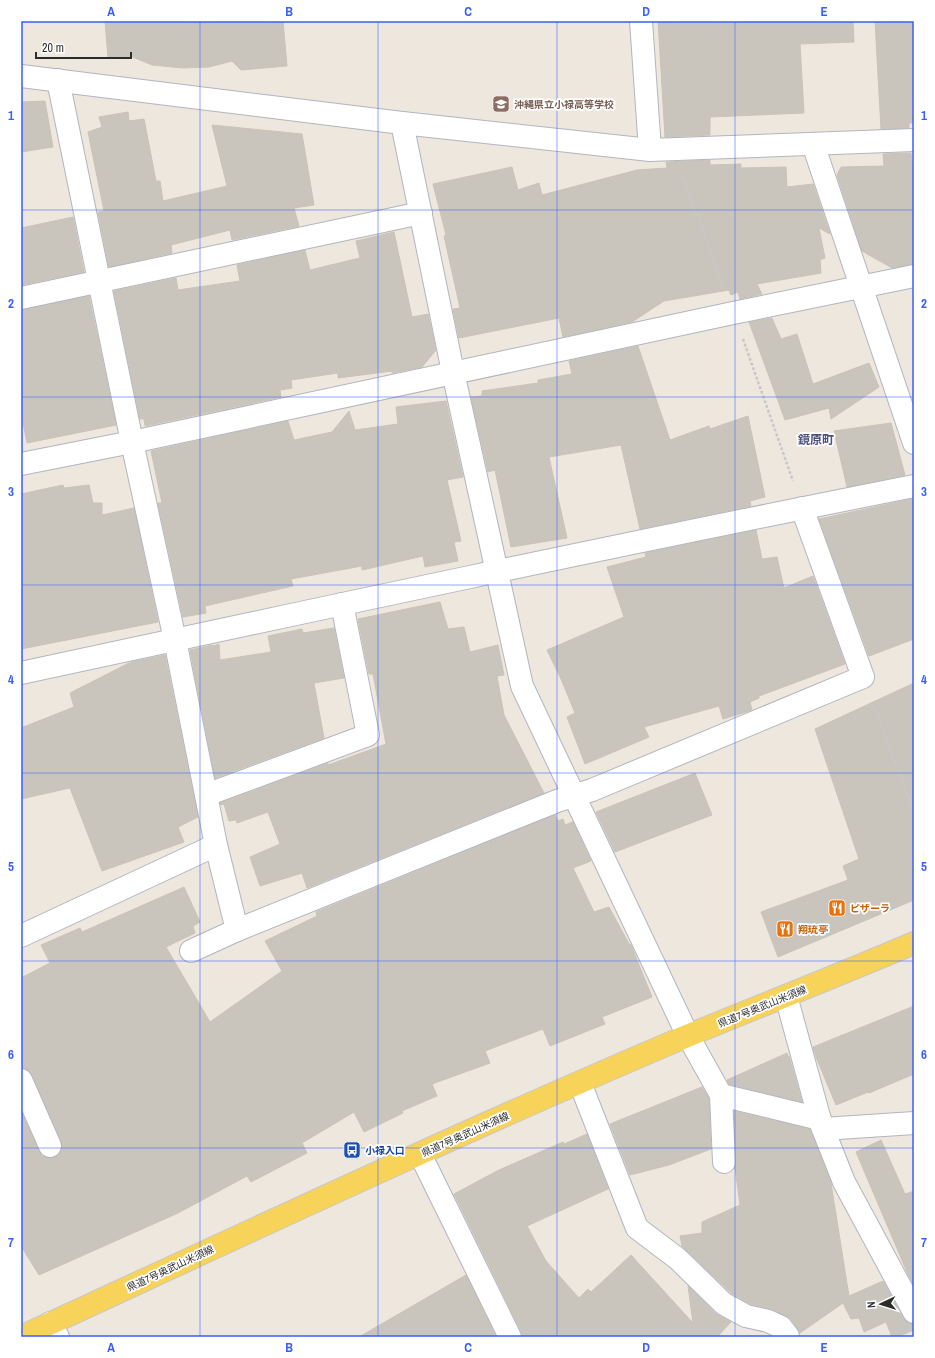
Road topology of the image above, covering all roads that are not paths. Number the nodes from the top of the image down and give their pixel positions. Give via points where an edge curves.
1 (641, 21) edge
2 (21, 76) edge
3 (58, 80) junction
4 (402, 123) junction
5 (914, 140) edge
6 (813, 144) junction
7 (650, 150) junction
8 (421, 213) junction
9 (914, 276) edge
10 (99, 282) junction
11 (861, 287) junction
12 (21, 298) edge
13 (454, 372) junction
14 (132, 442) junction
15 (914, 443) edge
16 (21, 464) edge
17 (914, 486) edge
18 (802, 508) junction
19 (497, 572) junction
20 (342, 604) junction
21 (175, 640) junction
22 (21, 673) edge
23 (206, 795) junction
24 (575, 796) junction
25 (216, 845) junction
26 (237, 930) junction
27 (21, 936) edge
28 (914, 943) edge
29 (192, 951) dead end
30 (786, 996) junction
31 (688, 1036) junction
32 (21, 1080) edge
33 (580, 1083) junction
34 (721, 1095) junction
35 (914, 1123) edge
36 (821, 1124) junction
37 (50, 1146) dead end
38 (420, 1154) junction
39 (724, 1162) dead end
40 (914, 1312) edge
41 (54, 1330) edge
42 (788, 1336) dead end
43 (21, 1337) edge
44 (510, 1337) edge

1 - 7 street
2 - 3 street
3 - 4 street
3 - 10 street
4 - 7 street
4 - 8 street
5 - 6 street
6 - 7 street
6 - 11 street
8 - 10 street
8 - 13 street
9 - 11 street
10 - 12 street
10 - 14 street
11 - 13 street
11 - 15 street
13 - 14 street
13 - 19 street
14 - 16 street
14 - 21 street
17 - 18 street
18 - 19 street
18 - 24 street via 863,677
19 - 20 street
19 - 24 street via 522,686
20 - 21 street
20 - 23 street via 368,735
21 - 22 street
21 - 23 street
23 - 25 street
24 - 26 street via 549,804
24 - 31 street
25 - 26 street
25 - 27 street
26 - 29 street
28 - 30 main road, 県道7号奥武山米須線
30 - 31 main road, 県道7号奥武山米須線
30 - 36 street
31 - 33 main road, 県道7号奥武山米須線
31 - 34 street
32 - 37 street
33 - 38 main road, 県道7号奥武山米須線
33 - 42 street via 637,1228 678,1259 724,1304 746,1316 781,1327
34 - 36 street
34 - 39 street
35 - 36 street
36 - 40 street via 844,1182
38 - 41 main road, 県道7号奥武山米須線
38 - 44 street
41 - 43 main road, 県道7号奥武山米須線

